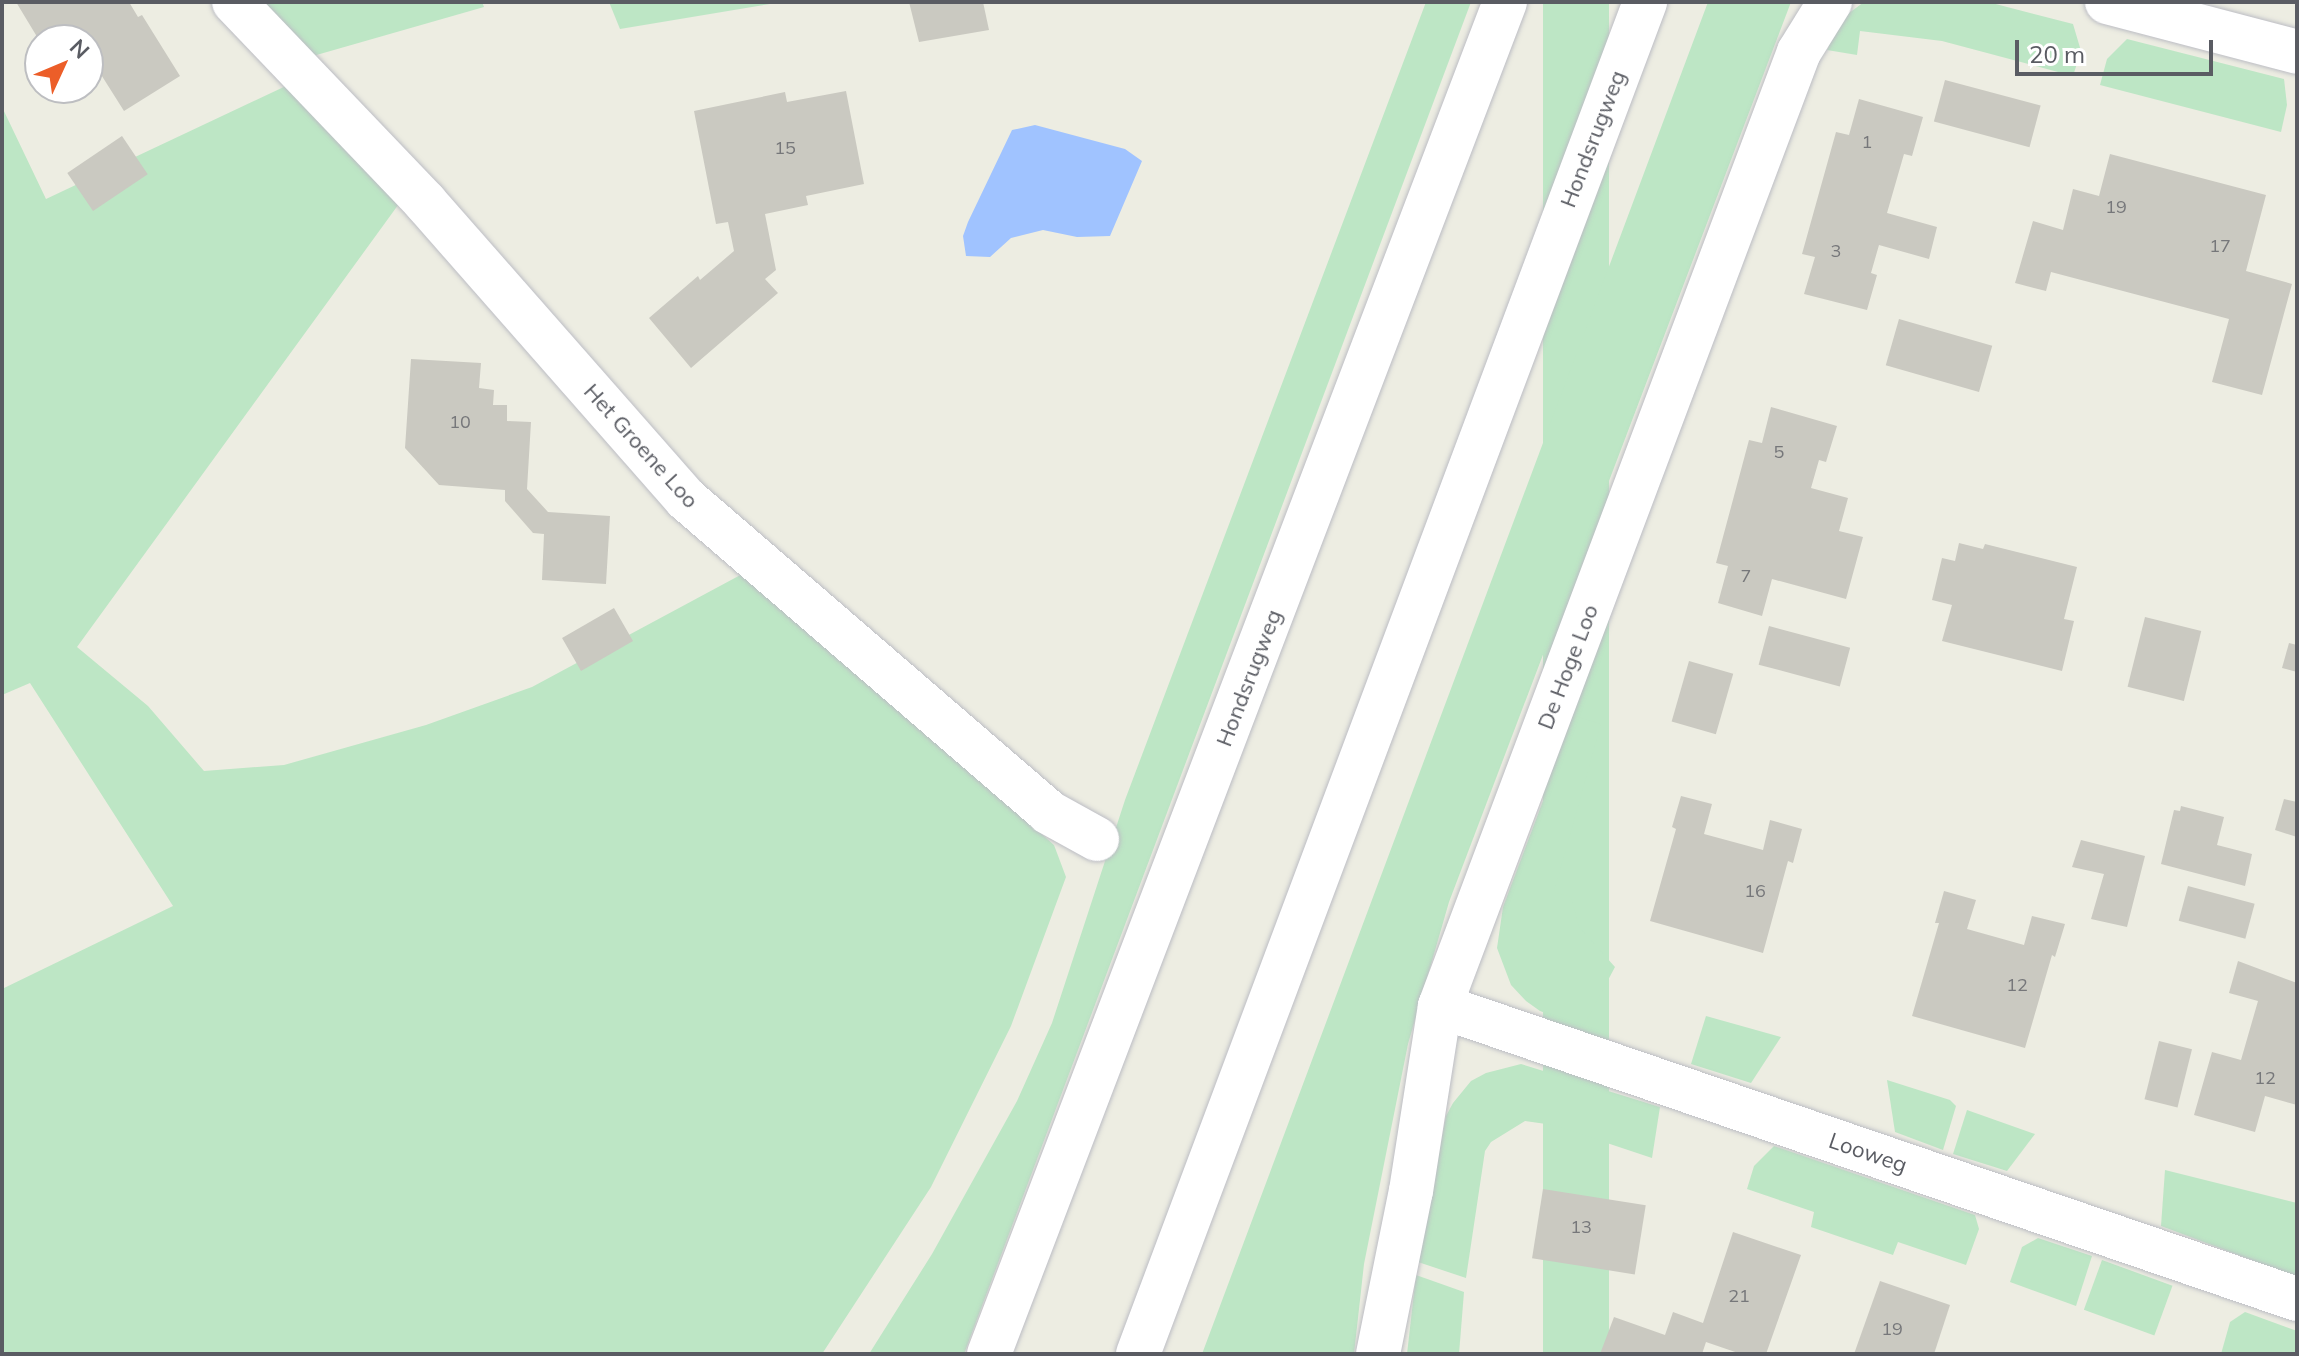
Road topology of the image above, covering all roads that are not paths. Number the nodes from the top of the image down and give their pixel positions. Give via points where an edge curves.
1 (234, 2) edge
2 (1505, 2) edge
3 (1645, 2) edge
4 (1830, 2) edge
5 (2111, 3) edge
6 (2297, 52) edge
7 (1097, 839) dead end
8 (1440, 1006) junction
9 (2297, 1299) edge
10 (989, 1354) edge
11 (1138, 1354) edge
12 (1378, 1354) edge

1 - 7 street, Het Groene Loo via 425,202 686,499 1048,812
2 - 10 street, Hondsrugweg
3 - 11 street, Hondsrugweg
4 - 8 street, De Hoge Loo via 1799,52
5 - 6 street
8 - 9 street, Looweg
8 - 12 street, De Hoge Loo

